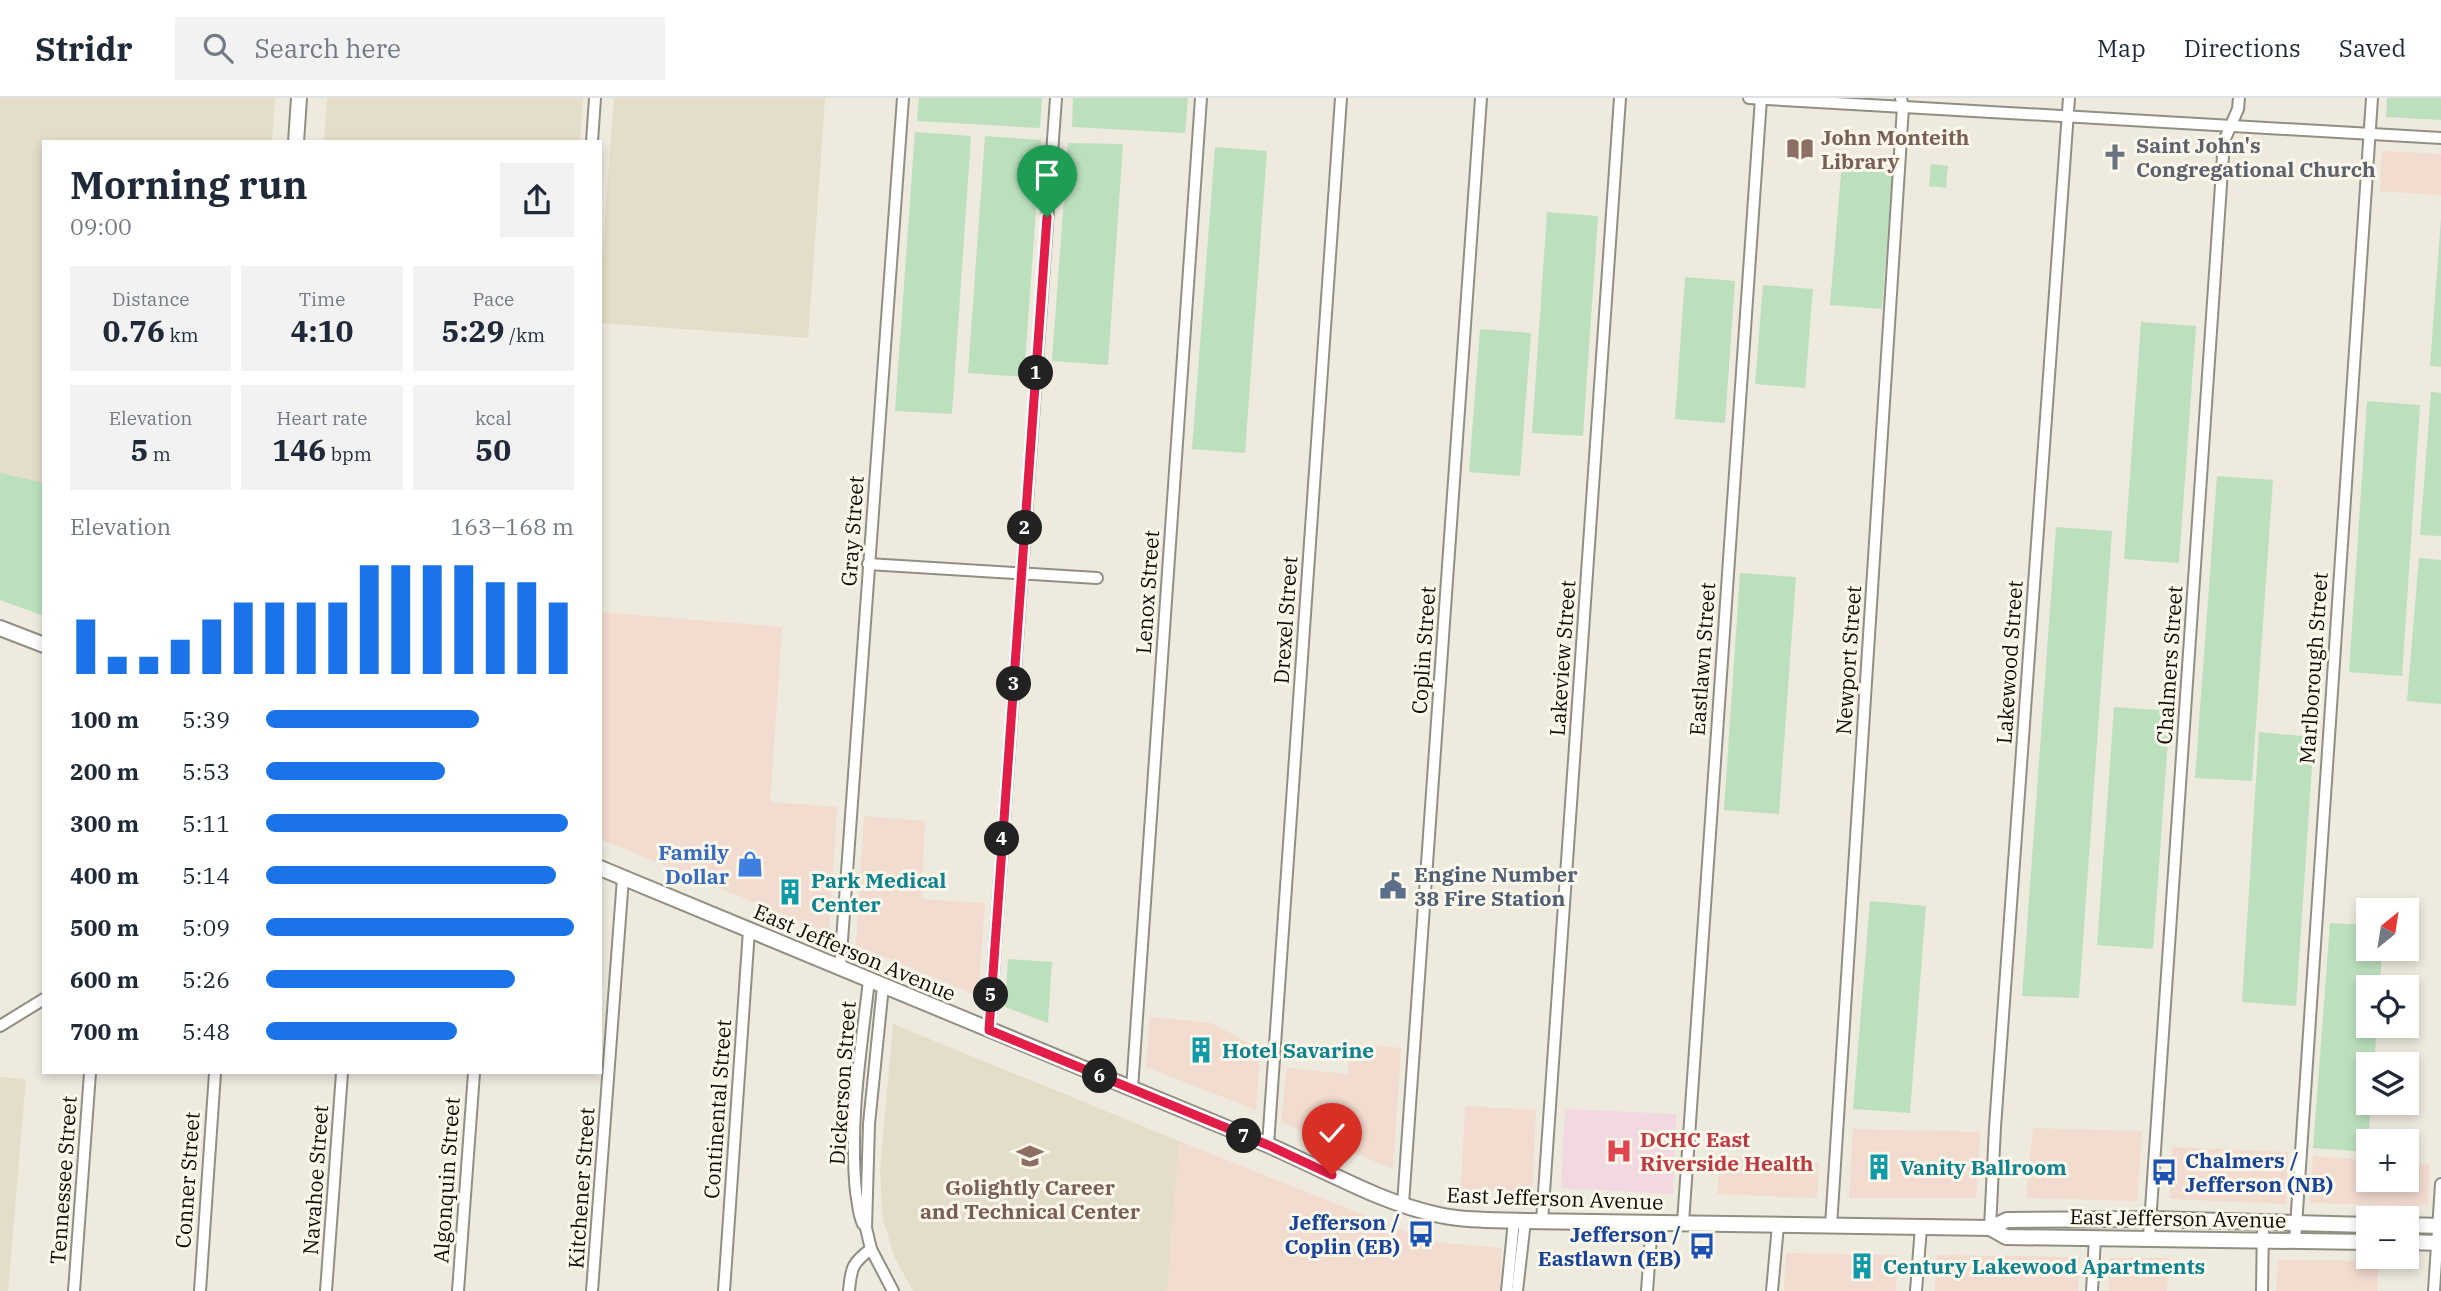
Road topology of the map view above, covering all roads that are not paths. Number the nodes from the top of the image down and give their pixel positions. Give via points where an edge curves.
1 (299, 98) edge
2 (595, 98) edge
3 (903, 98) edge
4 (1056, 98) edge
5 (1201, 98) edge
6 (1341, 98) edge
7 (1481, 98) edge
8 (1620, 98) edge
9 (1749, 98) edge
10 (1761, 98) edge
11 (2068, 98) edge
12 (2239, 98) edge
13 (2372, 98) edge
14 (1902, 103) edge
15 (2067, 116) junction
16 (2231, 126) junction
17 (2370, 134) junction
18 (2441, 138) edge
19 (296, 140) edge
20 (592, 140) edge
21 (869, 564) junction
22 (1022, 573) junction
23 (1097, 578) dead end
24 (0, 628) edge
25 (42, 644) edge
26 (602, 869) edge
27 (623, 878) junction
28 (750, 930) junction
29 (840, 968) junction
30 (869, 980) junction
31 (883, 986) junction
32 (42, 1000) edge
33 (0, 1026) edge
34 (989, 1030) junction
35 (90, 1074) edge
36 (215, 1074) edge
37 (342, 1074) edge
38 (474, 1074) edge
39 (1132, 1089) junction
40 (1268, 1145) junction
41 (2441, 1184) edge
42 (1403, 1204) junction
43 (2151, 1219) junction
44 (1519, 1221) junction
45 (1542, 1221) junction
46 (1652, 1223) junction
47 (1683, 1223) junction
48 (2263, 1223) junction
49 (2295, 1223) junction
50 (2356, 1224) edge
51 (1778, 1225) junction
52 (2419, 1225) edge
53 (1831, 1226) junction
54 (2439, 1226) edge
55 (1921, 1227) junction
56 (866, 1228) junction
57 (1990, 1228) junction
58 (2095, 1238) junction
59 (2149, 1238) junction
60 (2264, 1241) junction
61 (2295, 1241) junction
62 (2356, 1242) edge
63 (2419, 1242) edge
64 (2439, 1243) edge
65 (871, 1250) junction
66 (74, 1291) edge
67 (200, 1291) edge
68 (327, 1291) edge
69 (457, 1291) edge
70 (592, 1291) edge
71 (723, 1291) edge
72 (849, 1291) edge
73 (893, 1291) edge
74 (1507, 1291) edge
75 (1517, 1291) edge
76 (1647, 1291) edge
77 (1772, 1291) edge
78 (1916, 1291) edge
79 (2092, 1291) edge
80 (2262, 1291) edge
81 (2434, 1291) edge

1 - 19 main road
2 - 20 street
3 - 21 street, Gray Street
4 - 22 street
5 - 39 street, Lenox Street
6 - 40 street, Drexel Street
7 - 42 street, Coplin Street
8 - 45 street, Lakeview Street
9 - 10 street
10 - 14 street
10 - 47 street, Eastlawn Street
11 - 15 street, Lakewood Street
12 - 16 street, Chalmers Street
13 - 17 street, Marlborough Street
14 - 15 street
14 - 53 street, Newport Street
15 - 16 street
15 - 57 street, Lakewood Street
16 - 17 street
16 - 43 street, Chalmers Street via 2224,141 2214,277
17 - 18 street
17 - 49 street, Marlborough Street
21 - 22 street
21 - 29 street, Gray Street
22 - 23 street
22 - 34 street
24 - 25 main road
26 - 27 main road, East Jefferson Avenue
27 - 28 main road, East Jefferson Avenue
27 - 70 street, Kitchener Street
28 - 29 main road, East Jefferson Avenue
28 - 71 street, Continental Street
29 - 30 main road, East Jefferson Avenue
30 - 31 main road, East Jefferson Avenue
30 - 56 street, Dickerson Street via 854,1128 858,1206
31 - 34 main road, East Jefferson Avenue
31 - 56 street, Dickerson Street via 869,1124
32 - 33 street
34 - 39 main road, East Jefferson Avenue
35 - 66 street, Tennessee Street
36 - 67 street, Conner Street
37 - 68 street, Navahoe Street
38 - 69 street, Algonquin Street
39 - 40 main road, East Jefferson Avenue
40 - 42 main road, East Jefferson Avenue
41 - 54 street
42 - 44 main road, East Jefferson Avenue via 1458,1218
43 - 48 main road, East Jefferson Avenue
43 - 57 main road, East Jefferson Avenue via 2007,1220
43 - 59 street, Chalmers Street
44 - 45 main road, East Jefferson Avenue
44 - 74 street
44 - 75 street
45 - 46 main road, East Jefferson Avenue
46 - 47 main road, East Jefferson Avenue
46 - 76 street
47 - 51 main road, East Jefferson Avenue
48 - 49 main road, East Jefferson Avenue
48 - 60 street
49 - 50 main road, East Jefferson Avenue
49 - 61 street, Marlborough Street
51 - 53 main road, East Jefferson Avenue
51 - 77 street
52 - 54 main road
53 - 55 main road, East Jefferson Avenue
54 - 64 street
55 - 57 main road, East Jefferson Avenue
55 - 78 street
56 - 65 street, Dickerson Street
57 - 58 main road, East Jefferson Avenue via 2006,1237
58 - 59 main road, East Jefferson Avenue
58 - 79 street
59 - 60 main road, East Jefferson Avenue
60 - 61 main road, East Jefferson Avenue
60 - 80 street
61 - 62 main road, East Jefferson Avenue
63 - 64 main road
64 - 81 street
65 - 72 street via 856,1260
65 - 73 street, Dickerson Street

